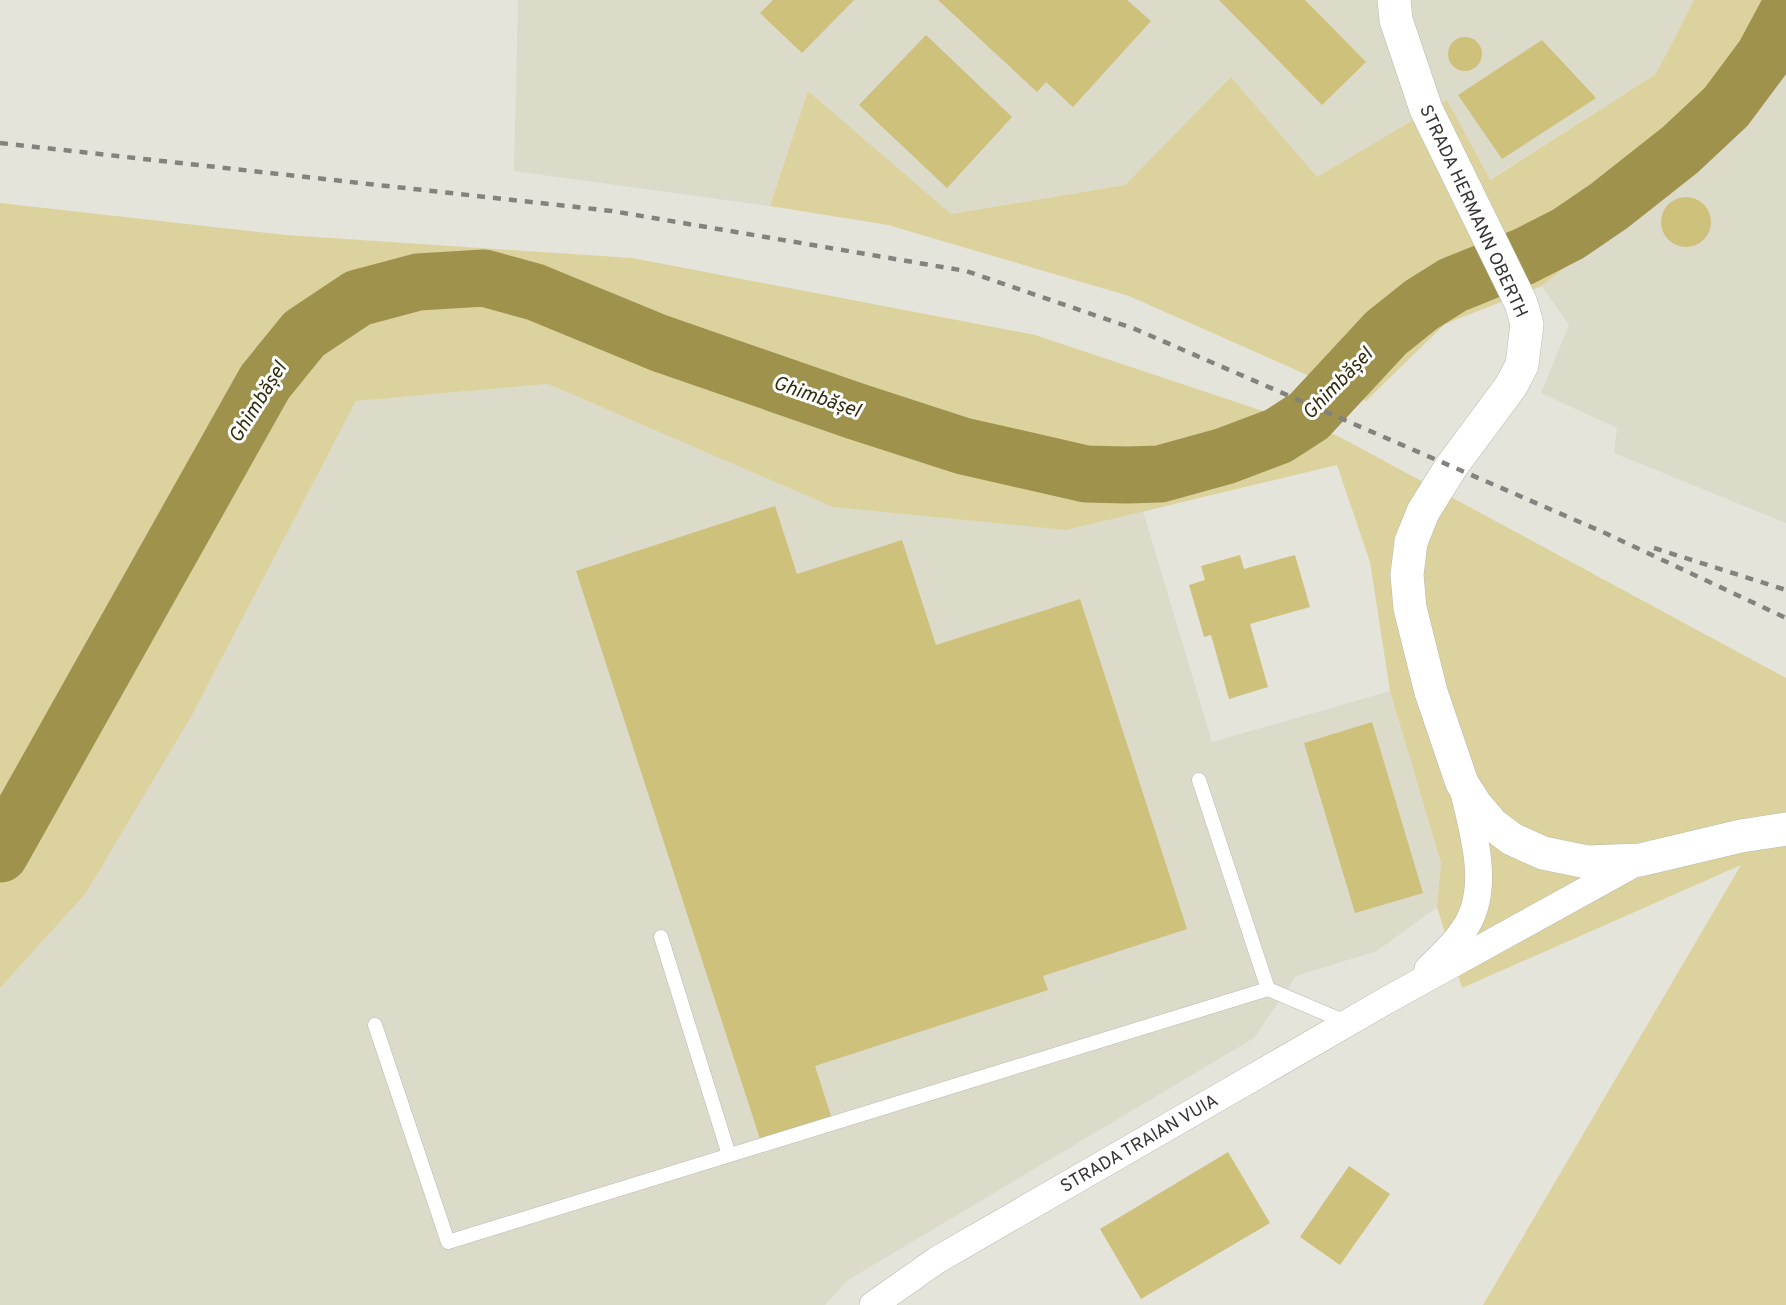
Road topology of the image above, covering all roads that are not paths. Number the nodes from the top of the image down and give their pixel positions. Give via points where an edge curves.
1 (1394, 0) edge
2 (1199, 780) dead end
3 (1462, 783) junction
4 (1786, 829) edge
5 (1640, 860) junction
6 (661, 937) dead end
7 (1268, 989) junction
8 (1408, 989) junction
9 (1348, 1023) junction
10 (375, 1025) dead end
11 (729, 1155) junction
12 (873, 1305) edge

1 - 3 main road, STRADA HERMANN OBERTH via 1396,20 1426,109 1521,303 1527,324 1522,365 1511,386 1451,467 1423,512 1411,542 1407,575 1413,618 1431,692
2 - 7 lane
3 - 5 main road, STRADA HERMANN OBERTH via 1492,824 1512,839 1543,853 1587,862
3 - 8 street, STRADA TRAIAN VUIA via 1476,853 1477,898 1470,920 1457,938
4 - 5 main road, STRADA HERMANN OBERTH
5 - 8 street, STRADA TRAIAN VUIA
6 - 11 lane
7 - 9 lane
7 - 11 lane
8 - 9 street, STRADA TRAIAN VUIA
9 - 12 street, STRADA TRAIAN VUIA via 937,1260
10 - 11 lane via 448,1242

